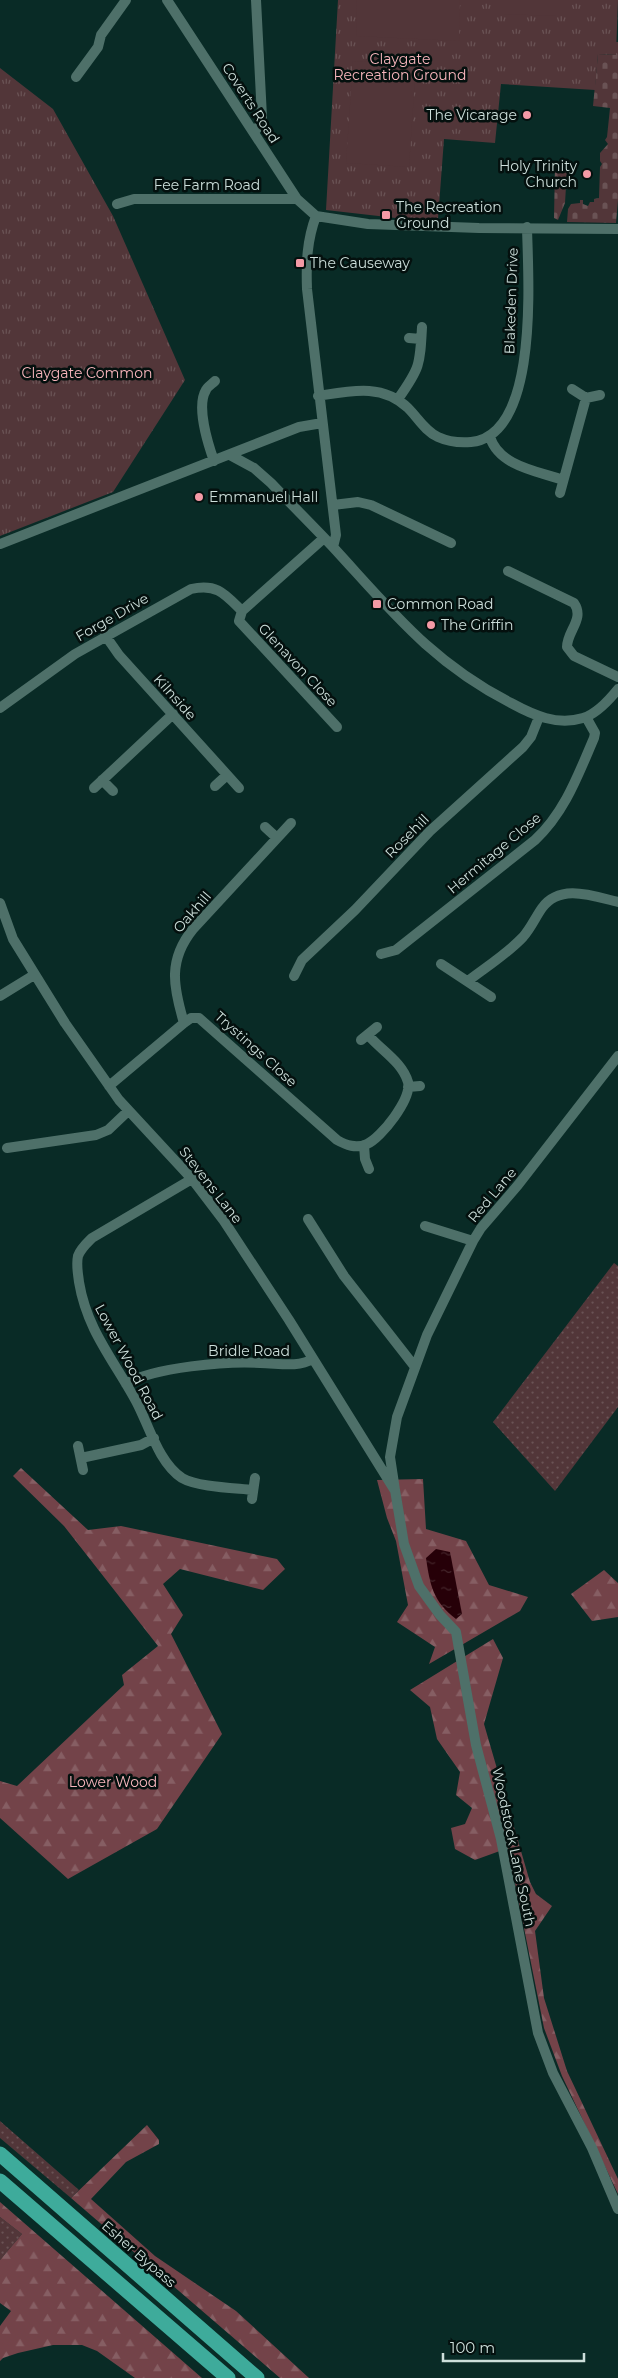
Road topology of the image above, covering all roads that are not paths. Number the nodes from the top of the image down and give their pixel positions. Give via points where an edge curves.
1 (126, 0) edge
2 (167, 0) edge
3 (256, 0) edge
4 (76, 77) dead end
5 (254, 132) junction
6 (297, 199) junction
7 (117, 204) dead end
8 (316, 216) junction
9 (527, 227) junction
10 (618, 229) edge
11 (422, 327) dead end
12 (409, 338) dead end
13 (421, 339) junction
14 (215, 381) dead end
15 (572, 389) dead end
16 (600, 394) dead end
17 (318, 396) junction
18 (586, 398) junction
19 (398, 400) junction
20 (322, 422) junction
21 (490, 437) junction
22 (230, 455) junction
23 (214, 461) junction
24 (563, 480) junction
25 (560, 493) dead end
26 (332, 505) junction
27 (324, 538) junction
28 (451, 542) dead end
29 (0, 544) edge
30 (333, 547) junction
31 (508, 571) dead end
32 (242, 611) junction
33 (105, 635) junction
34 (618, 677) edge
35 (618, 689) edge
36 (0, 708) edge
37 (172, 714) junction
38 (539, 717) junction
39 (586, 717) junction
40 (338, 727) dead end
41 (227, 775) junction
42 (102, 780) junction
43 (215, 786) dead end
44 (94, 788) dead end
45 (239, 788) dead end
46 (113, 791) dead end
47 (291, 823) dead end
48 (266, 828) dead end
49 (277, 838) junction
50 (618, 902) edge
51 (0, 903) edge
52 (381, 954) dead end
53 (441, 964) dead end
54 (34, 975) junction
55 (294, 976) dead end
56 (468, 981) junction
57 (0, 996) edge
58 (491, 997) dead end
59 (184, 1023) junction
60 (377, 1027) dead end
61 (618, 1056) edge
62 (109, 1086) junction
63 (420, 1086) dead end
64 (408, 1087) junction
65 (128, 1111) junction
66 (364, 1145) junction
67 (7, 1148) dead end
68 (368, 1170) dead end
69 (192, 1179) junction
70 (308, 1219) dead end
71 (425, 1226) dead end
72 (473, 1241) junction
73 (313, 1359) junction
74 (415, 1367) junction
75 (126, 1384) junction
76 (154, 1438) junction
77 (78, 1446) dead end
78 (390, 1457) junction
79 (81, 1458) junction
80 (374, 1460) junction
81 (83, 1470) dead end
82 (255, 1478) dead end
83 (395, 1490) junction
84 (0, 2154) edge
85 (0, 2181) edge
86 (618, 2210) edge
87 (228, 2378) edge
88 (257, 2378) edge

1 - 4 street
2 - 5 street, Coverts Road
3 - 5 street via 262,117
5 - 6 street, Coverts Road
6 - 7 street, Fee Farm Road via 134,199
6 - 8 street, Coverts Road
8 - 9 street via 368,224
8 - 17 street via 306,262
9 - 10 street
9 - 21 street, Blakeden Drive via 527,328 521,376 509,416
11 - 13 street
12 - 13 street
13 - 19 street via 416,373
14 - 23 street via 205,390 203,406 207,440
15 - 18 street
16 - 18 street
17 - 19 street via 371,390
17 - 20 street
18 - 24 street
19 - 21 street via 436,436 463,442
20 - 22 street
20 - 26 street
21 - 24 street via 493,448 510,462
22 - 23 street
22 - 27 street via 254,468
23 - 29 street
24 - 25 street
26 - 28 street via 371,504
26 - 30 street via 336,535
27 - 30 street
27 - 32 street
30 - 38 street via 404,626 448,666 489,692
31 - 34 street via 574,603 578,615 567,647 574,656
32 - 33 street, Forge Drive via 221,591 203,587 179,595
32 - 40 street, Glenavon Close via 239,621 242,626
33 - 36 street, Forge Drive
33 - 37 street, Kilnside
35 - 39 street
37 - 41 street, Kilnside
37 - 42 street
38 - 39 street via 570,720
38 - 55 street, Rosehill via 523,747 430,831 302,960
39 - 52 street, Hermitage Close via 593,728 594,738 555,820 535,840 396,950
41 - 43 street
41 - 45 street, Kilnside
42 - 44 street
42 - 46 street
47 - 49 street, Oakhill
48 - 49 street
49 - 59 street, Oakhill via 181,945 175,965 175,984
50 - 56 street via 580,893 559,895 548,902 517,943
51 - 54 street, Stevens Lane via 13,939
53 - 56 street
54 - 57 street
54 - 62 street, Stevens Lane
56 - 58 street
59 - 62 street
59 - 66 street, Trystings Close via 195,1017 203,1020 337,1140 347,1145
60 - 64 street via 364,1038 399,1066
61 - 72 street, Red Lane
62 - 65 street, Stevens Lane
63 - 64 street
64 - 66 street via 401,1108 376,1137
65 - 67 street via 108,1130 96,1135
65 - 69 street, Stevens Lane
66 - 68 street
69 - 73 street, Stevens Lane via 224,1222
69 - 75 street, Lower Wood Road via 92,1238 78,1254 77,1267 86,1314
70 - 74 street via 344,1276
71 - 72 street
72 - 74 street, Red Lane
73 - 75 street, Bridle Road via 296,1365 260,1362 214,1364 142,1376
73 - 80 street, Stevens Lane
74 - 78 street, Red Lane via 397,1417
75 - 76 street, Lower Wood Road
76 - 79 street via 140,1445
76 - 82 street, Lower Wood Road via 170,1466 188,1481 252,1494
77 - 79 street
78 - 80 street
78 - 83 street, Red Lane
79 - 81 street
80 - 83 street, Stevens Lane
83 - 86 street, Woodstock Lane South via 404,1544 419,1586 456,1632 476,1745 501,1838 538,2033 553,2073 592,2148
84 - 88 highway, Esher Bypass
85 - 87 highway

